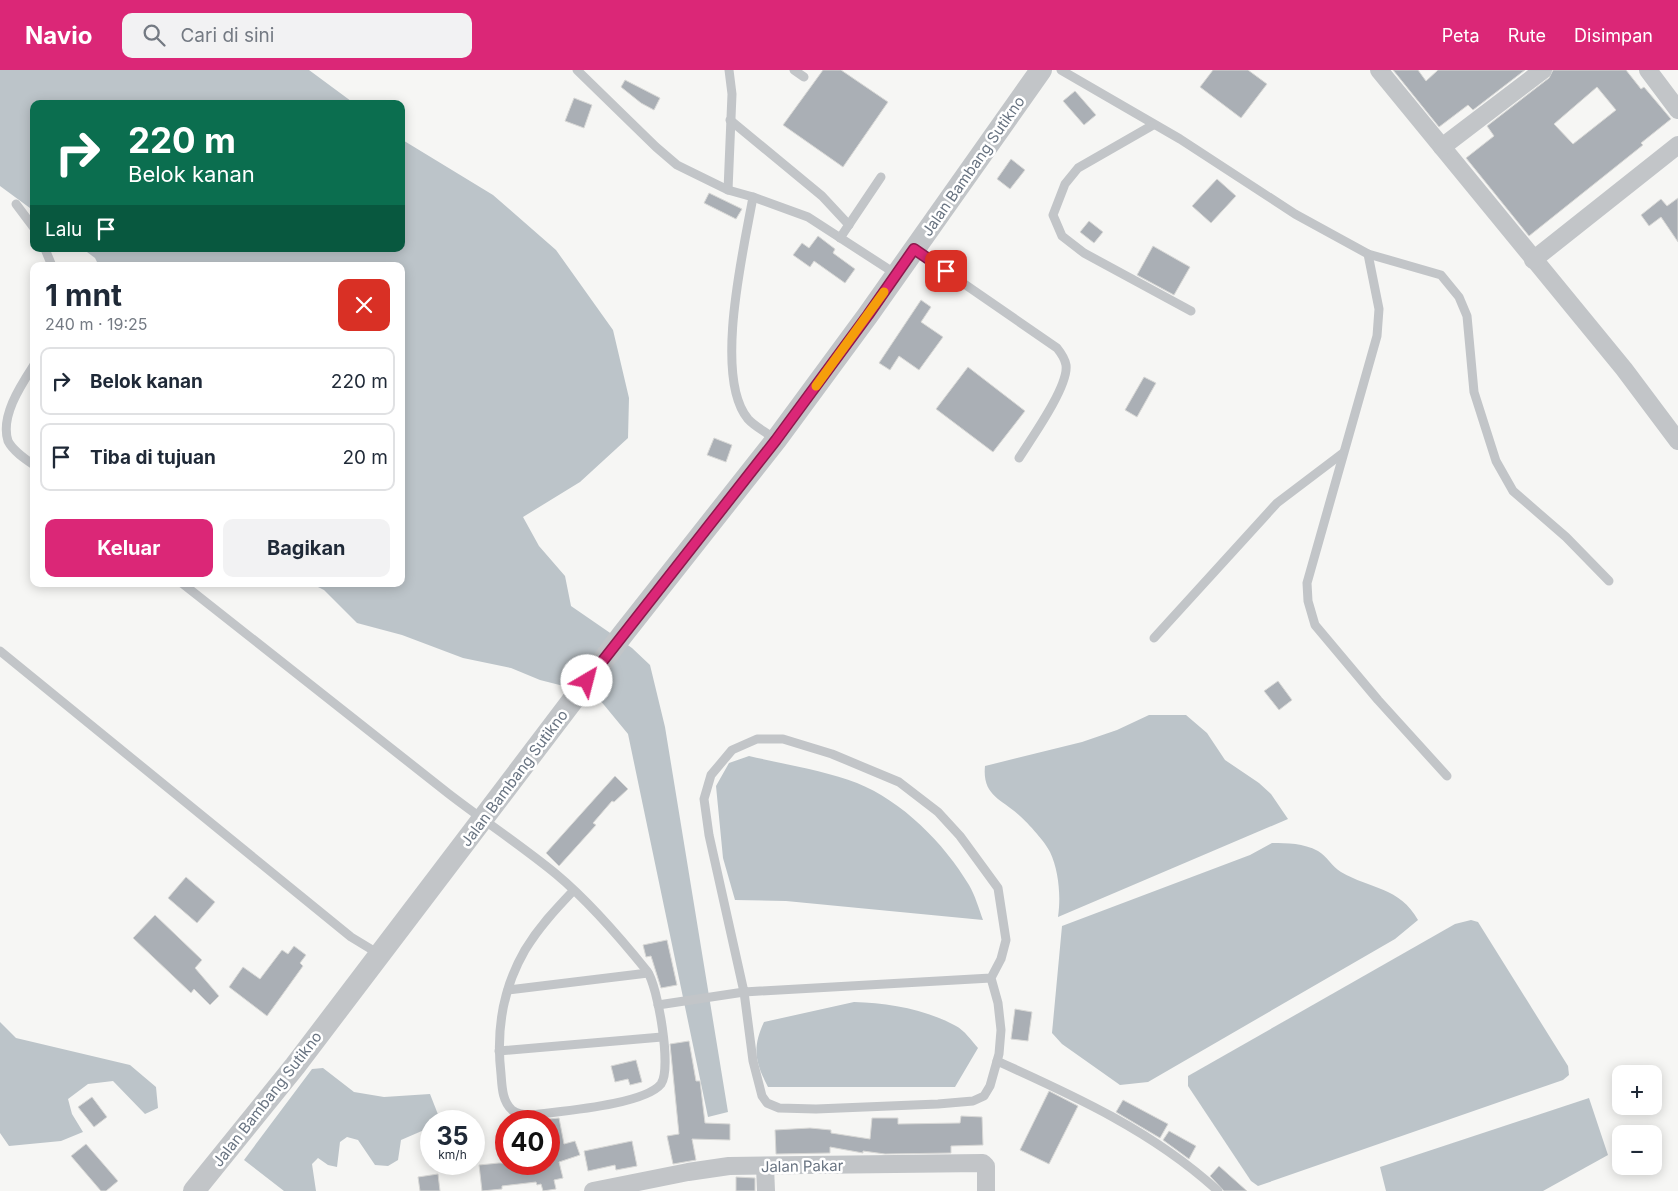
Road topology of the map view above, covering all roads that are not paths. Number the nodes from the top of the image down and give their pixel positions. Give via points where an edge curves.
1 (577, 70) edge
2 (729, 70) edge
3 (794, 70) edge
4 (1041, 70) edge
5 (1061, 70) edge
6 (1380, 70) edge
7 (1543, 70) edge
8 (1648, 70) edge
9 (804, 77) dead end
10 (1678, 110) edge
11 (730, 120) junction
12 (1153, 125) junction
13 (1678, 145) edge
14 (1442, 147) junction
15 (881, 176) dead end
16 (728, 190) junction
17 (753, 197) junction
18 (16, 204) dead end
19 (30, 223) edge
20 (849, 225) junction
21 (840, 238) junction
22 (914, 249) junction
23 (1368, 254) junction
24 (1533, 260) junction
25 (896, 274) junction
26 (1191, 311) dead end
27 (30, 371) edge
28 (776, 440) junction
29 (1678, 440) edge
30 (1343, 453) junction
31 (1019, 458) dead end
32 (30, 463) edge
33 (1610, 581) dead end
34 (187, 587) edge
35 (1154, 638) dead end
36 (0, 651) edge
37 (1447, 776) dead end
38 (482, 820) junction
39 (573, 891) junction
40 (379, 954) junction
41 (648, 973) junction
42 (991, 978) junction
43 (508, 990) junction
44 (744, 992) junction
45 (658, 1005) junction
46 (662, 1038) junction
47 (498, 1051) junction
48 (997, 1061) junction
49 (765, 1166) junction
50 (194, 1191) edge
51 (594, 1191) edge
52 (766, 1191) edge
53 (986, 1191) edge
54 (1218, 1191) edge

1 - 16 lane via 678,165
2 - 11 lane via 732,94
3 - 9 lane
4 - 22 street, Jalan Bambang Sutikno
5 - 12 lane
6 - 14 street
7 - 14 street
8 - 10 street
11 - 16 lane
11 - 20 lane via 822,196
12 - 23 lane via 1295,214
12 - 26 lane via 1078,168 1065,184 1053,214 1062,236 1084,253
13 - 24 street
14 - 24 street
15 - 20 lane
16 - 17 lane
17 - 21 lane via 808,217
17 - 28 lane via 734,308 731,360 737,396 748,419
18 - 19 lane
20 - 21 lane
21 - 25 lane
22 - 25 street, Jalan Bambang Sutikno
22 - 31 lane via 1057,348 1063,357 1066,366 1064,380
23 - 30 lane via 1378,309 1377,336
23 - 33 lane via 1441,275 1459,297 1466,316 1474,392 1496,461 1513,491
24 - 29 street
25 - 28 street, Jalan Bambang Sutikno
27 - 32 lane via 15,395 5,428 8,441
28 - 38 street, Jalan Bambang Sutikno
30 - 35 lane via 1277,504
30 - 37 lane via 1306,584 1315,625
34 - 38 lane
36 - 40 lane via 351,937
38 - 39 lane
38 - 40 street, Jalan Bambang Sutikno
39 - 41 lane
39 - 43 lane via 544,921 524,952
40 - 50 street, Jalan Bambang Sutikno via 295,1066
41 - 43 lane
41 - 45 lane
42 - 44 lane
42 - 44 lane via 1006,940 998,888 938,812 898,782 832,754 783,740 757,739 732,750 711,775 704,799
42 - 48 lane via 998,1003 1000,1030
43 - 47 lane via 500,1018
44 - 45 lane
44 - 48 lane via 753,1061 762,1096 767,1103 779,1108 973,1101 984,1096
45 - 46 lane
46 - 47 lane
46 - 47 lane via 665,1068 662,1083 651,1091 632,1100 533,1115 513,1112 507,1104 502,1090
48 - 54 lane via 1106,1112 1180,1159
49 - 51 street, Jalan Pakar via 729,1166
49 - 52 street
49 - 53 street, Jalan Pakar via 984,1163

